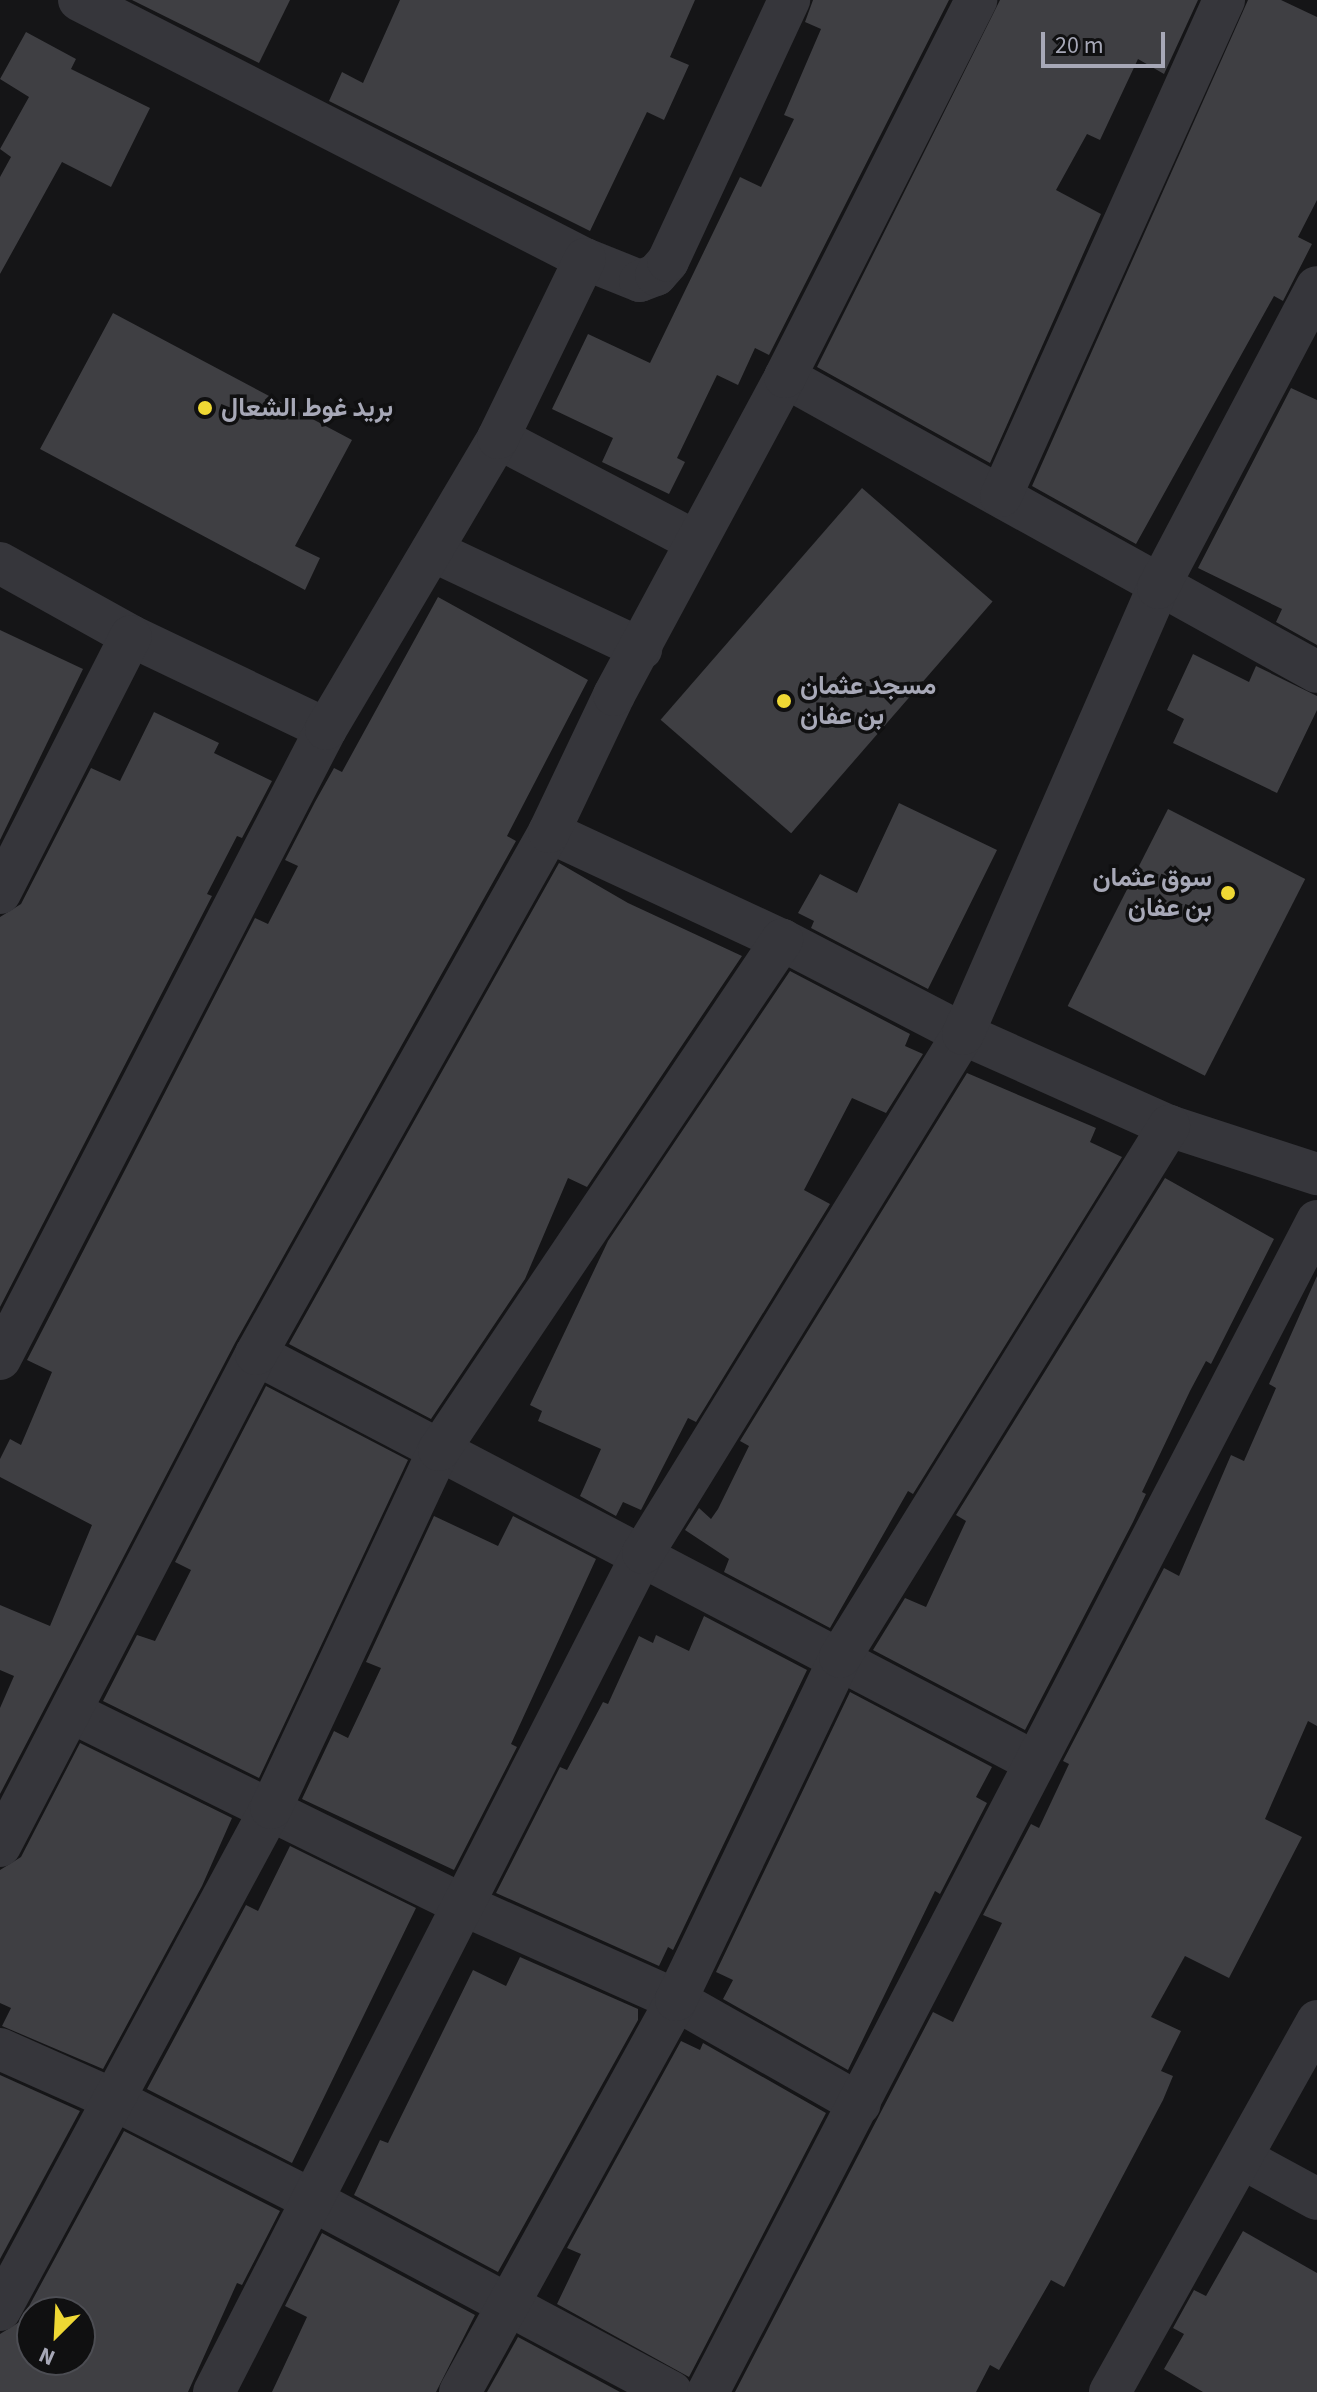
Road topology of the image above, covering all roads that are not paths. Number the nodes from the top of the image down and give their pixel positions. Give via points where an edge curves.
1 (79, 0) edge
2 (789, 0) edge
3 (976, 0) edge
4 (1224, 0) edge
5 (585, 259) junction
6 (1317, 287) edge
7 (785, 377) junction
8 (498, 438) junction
9 (1001, 496) junction
10 (695, 541) junction
11 (435, 552) junction
12 (0, 563) edge
13 (1158, 588) junction
14 (131, 636) junction
15 (641, 649) junction
16 (1317, 672) edge
17 (326, 729) junction
18 (549, 832) junction
19 (0, 893) edge
20 (782, 940) junction
21 (963, 1034) junction
22 (1169, 1126) junction
23 (1317, 1174) edge
24 (1317, 1221) edge
25 (3, 1347) edge
26 (256, 1354) junction
27 (439, 1450) junction
28 (643, 1553) junction
29 (840, 1657) junction
30 (71, 1712) junction
31 (1033, 1761) junction
32 (271, 1808) junction
33 (0, 1846) edge
34 (466, 1906) junction
35 (676, 2000) junction
36 (1317, 2021) edge
37 (0, 2049) edge
38 (117, 2101) junction
39 (860, 2104) junction
40 (1242, 2158) junction
41 (1317, 2199) edge
42 (312, 2200) junction
43 (504, 2305) junction
44 (0, 2310) edge
45 (214, 2392) edge
46 (460, 2392) edge
47 (671, 2392) edge
48 (708, 2392) edge
49 (1110, 2392) edge

1 - 5 street
2 - 5 street via 663,269 649,279 631,280
3 - 7 street
4 - 9 street
5 - 8 street
6 - 13 street
7 - 9 street
7 - 10 street
8 - 10 street
8 - 11 street
9 - 13 street
10 - 15 street
11 - 15 street
11 - 17 street
12 - 14 street
13 - 16 street
13 - 21 street
14 - 17 street
14 - 19 street
15 - 18 street
17 - 25 street
18 - 20 street
18 - 26 street
20 - 21 street
20 - 27 street
21 - 22 street
21 - 28 street
22 - 23 street
22 - 29 street
24 - 31 street
26 - 27 street
26 - 30 street
27 - 28 street
27 - 32 street
28 - 29 street
28 - 34 street
29 - 31 street
29 - 35 street
30 - 32 street
30 - 33 street
31 - 39 street
32 - 34 street
32 - 38 street
34 - 35 street
34 - 42 street
35 - 39 street
35 - 43 street
36 - 40 street
37 - 38 street
38 - 42 street
38 - 44 street
39 - 48 street
40 - 41 street
40 - 49 street
42 - 43 street
42 - 45 street
43 - 46 street
43 - 47 street

